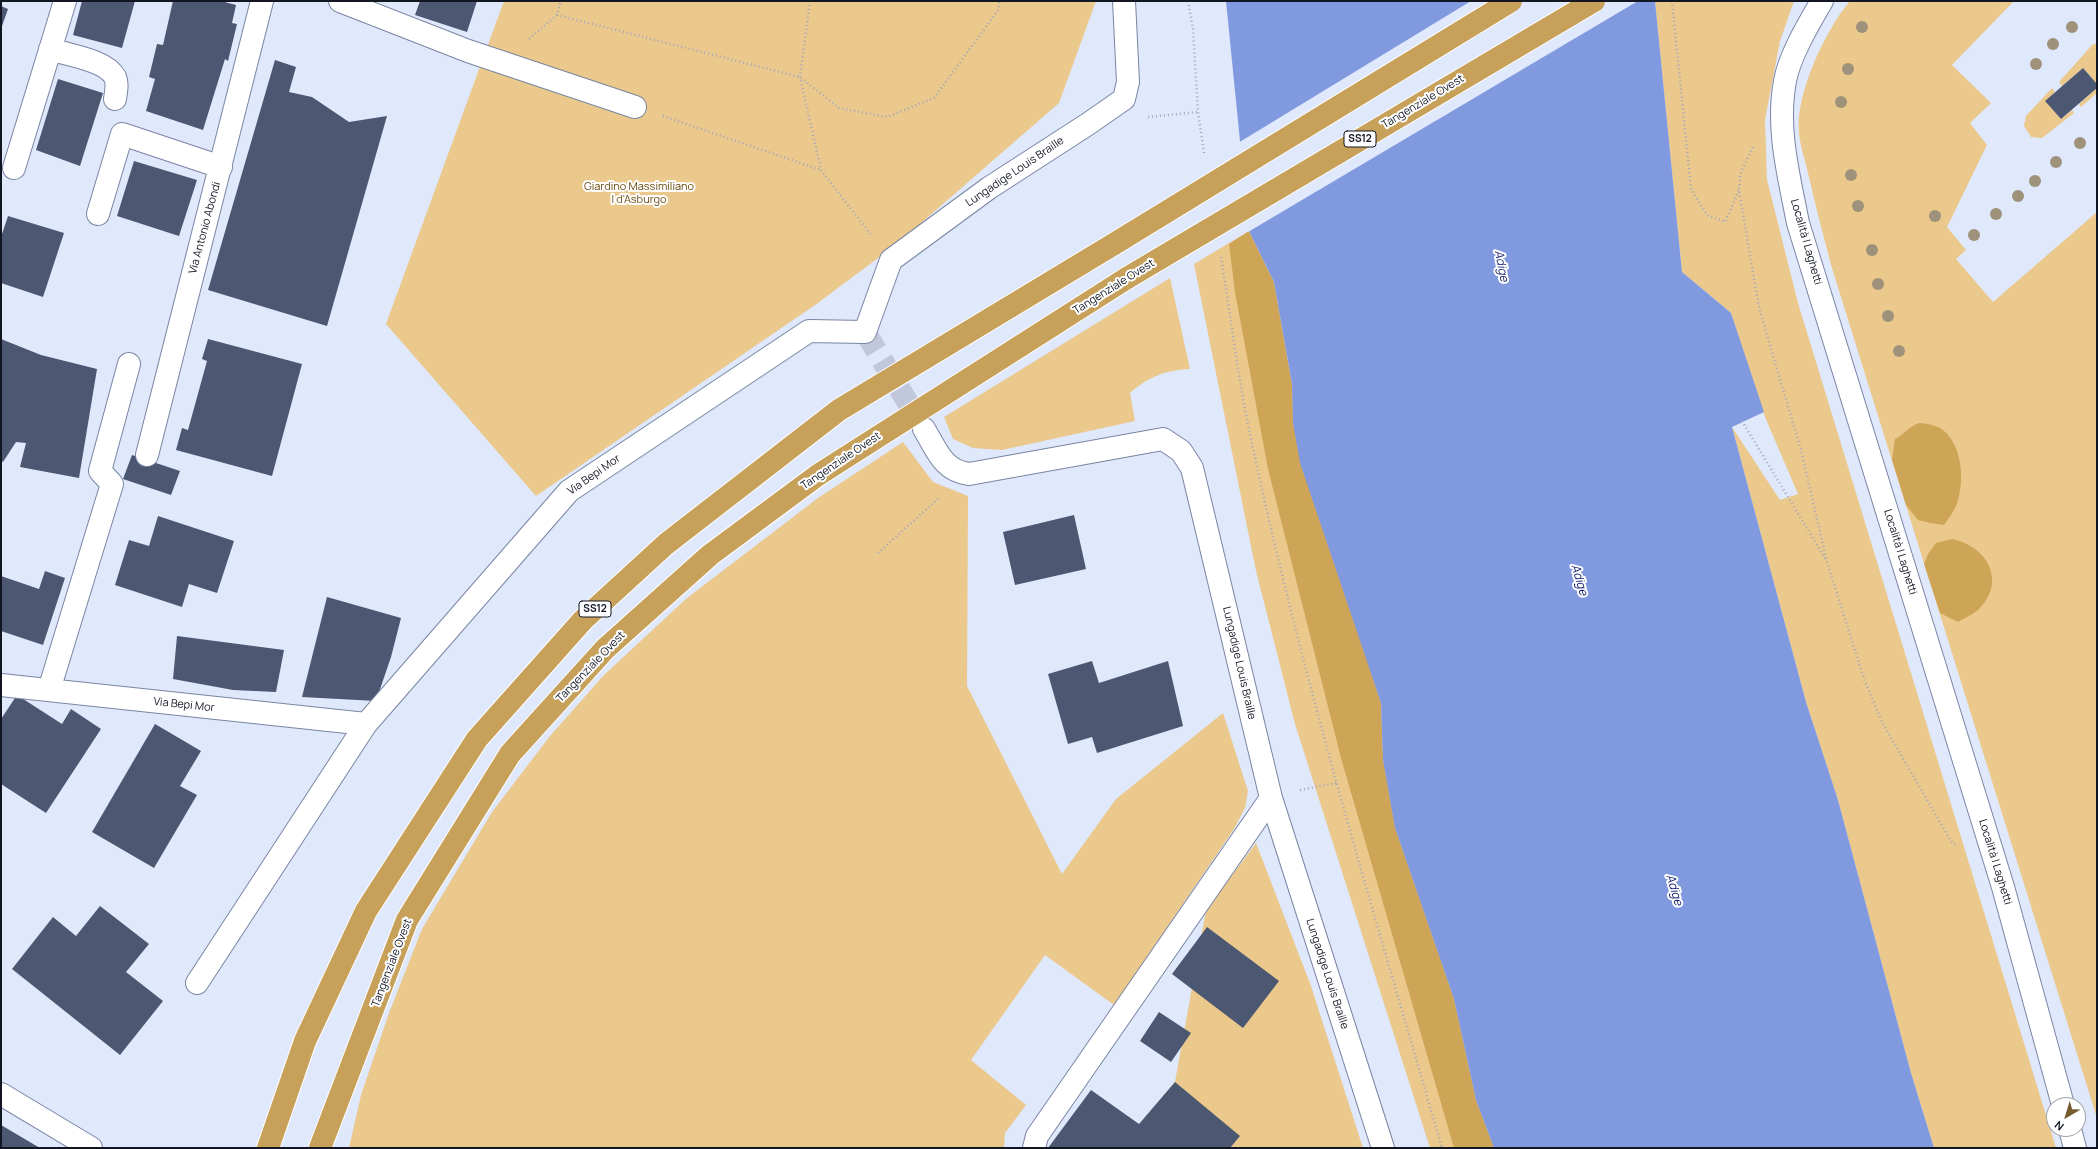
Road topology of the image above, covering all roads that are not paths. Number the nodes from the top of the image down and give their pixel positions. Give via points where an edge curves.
1 (65, 1) edge
2 (262, 1) edge
3 (340, 1) edge
4 (1124, 1) edge
5 (1511, 1) edge
6 (1594, 1) edge
7 (1822, 1) edge
8 (50, 49) junction
9 (115, 99) dead end
10 (636, 107) road end
11 (221, 167) junction
12 (14, 168) dead end
13 (98, 214) dead end
14 (865, 332) joint
15 (129, 364) dead end
16 (924, 429) tunnel mouth
17 (147, 454) dead end
18 (1, 685) edge
19 (49, 690) junction
20 (366, 724) junction
21 (1270, 798) junction
22 (197, 983) dead end
23 (1, 1094) edge
24 (2061, 1097) edge
25 (2072, 1137) edge
26 (91, 1148) edge
27 (268, 1148) edge
28 (320, 1148) edge
29 (1034, 1148) edge
30 (1383, 1148) edge
31 (2075, 1148) edge

1 - 8 street
2 - 11 street, Via Antonio Abondi
3 - 10 street via 468,51
4 - 14 street, Lungadige Louis Braille via 1128,82 1124,99 990,188 891,260
5 - 27 highway, SS12, bridge via 839,410 666,544 583,620 477,739 366,911 305,1041
6 - 28 highway, Tangenziale Ovest / SS12, bridge via 1127,278 818,475 710,555 605,649 510,754 407,920
7 - 24 street, Località I Laghetti via 1804,32 1785,80 1782,113 1783,148 1798,223 2003,887
8 - 9 street via 98,63 108,69 116,78
8 - 12 street
11 - 13 street via 122,134
11 - 17 street, Via Antonio Abondi via 187,265
14 - 20 street, Via Bepi Mor via 809,330 569,491
15 - 19 street via 100,471 112,484
16 - 21 street, Lungadige Louis Braille via 951,469 970,474 1163,439 1181,451 1192,468
18 - 19 street, Via Bepi Mor
19 - 20 street, Via Bepi Mor
20 - 22 street, Via Bepi Mor
21 - 29 street via 1037,1136
21 - 30 street, Lungadige Louis Braille
23 - 26 street
25 - 31 street

